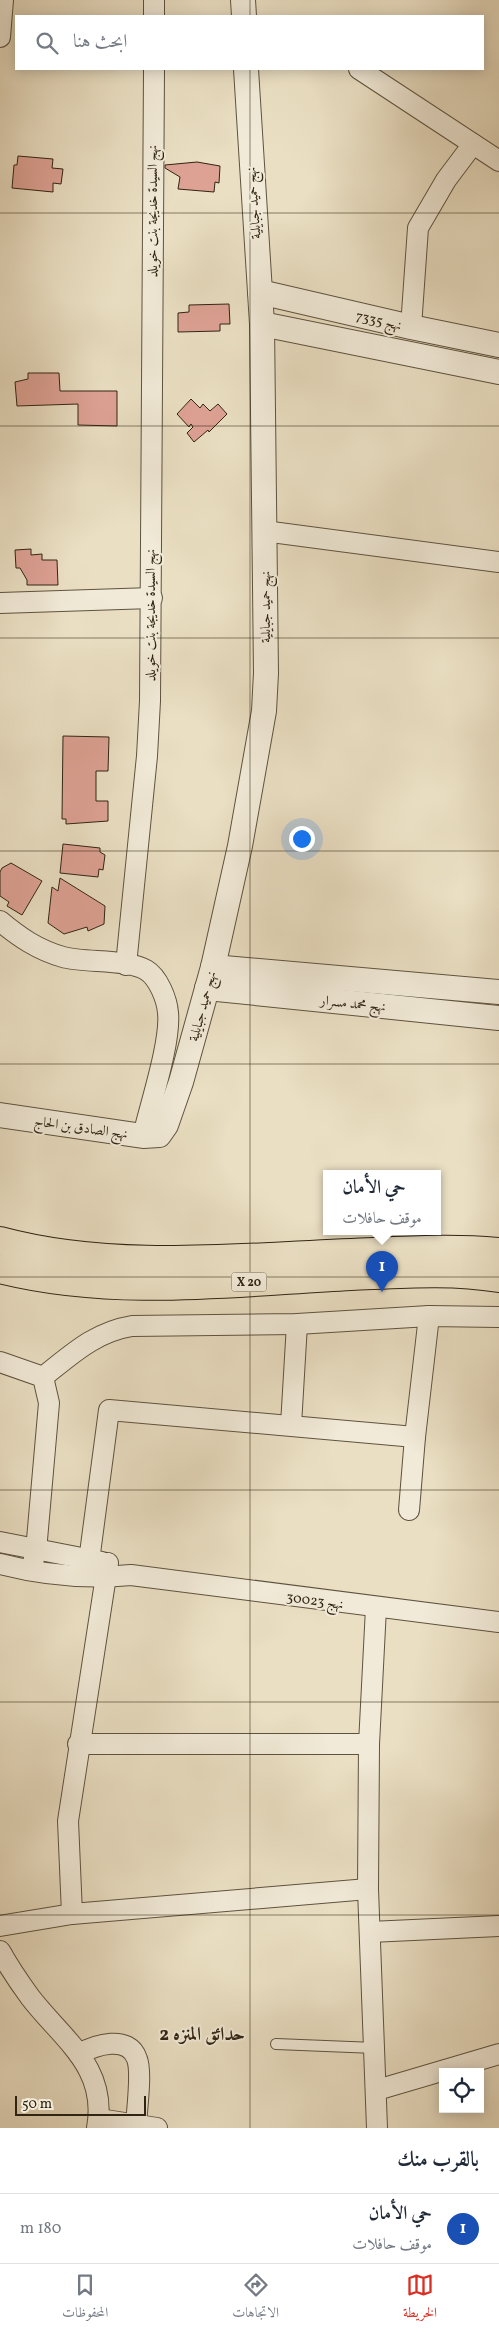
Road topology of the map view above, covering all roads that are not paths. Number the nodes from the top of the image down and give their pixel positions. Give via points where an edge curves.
1 (4, 0) edge
2 (154, 0) edge
3 (243, 0) edge
4 (154, 15) edge
5 (244, 15) edge
6 (0, 37) edge
7 (154, 70) edge
8 (246, 70) edge
9 (361, 70) edge
10 (473, 144) junction
11 (499, 162) edge
12 (260, 292) junction
13 (262, 324) junction
14 (411, 327) junction
15 (499, 345) edge
16 (499, 372) edge
17 (264, 531) junction
18 (499, 562) edge
19 (152, 598) junction
20 (0, 603) edge
21 (0, 921) edge
22 (126, 965) junction
23 (210, 978) junction
24 (499, 992) edge
25 (499, 1018) edge
26 (0, 1115) edge
27 (152, 1135) junction
28 (0, 1241) edge
29 (499, 1252) edge
30 (0, 1269) edge
31 (499, 1278) edge
32 (430, 1316) junction
33 (499, 1317) edge
34 (297, 1324) junction
35 (0, 1362) edge
36 (43, 1377) junction
37 (291, 1425) junction
38 (415, 1437) junction
39 (409, 1510) dead end
40 (0, 1542) edge
41 (36, 1551) junction
42 (0, 1564) edge
43 (97, 1569) junction
44 (31, 1570) junction
45 (376, 1608) junction
46 (499, 1622) edge
47 (78, 1744) junction
48 (369, 1744) junction
49 (368, 1889) junction
50 (72, 1914) junction
51 (0, 1926) edge
52 (499, 1926) edge
53 (370, 1932) junction
54 (0, 1951) edge
55 (276, 2044) dead end
56 (375, 2048) junction
57 (79, 2054) junction
58 (499, 2054) edge
59 (377, 2090) junction
60 (98, 2123) edge
61 (136, 2125) junction
62 (157, 2128) edge
63 (377, 2128) edge

1 - 6 street
2 - 4 street
3 - 5 street
7 - 19 street, نهج السيدة خديجة بنت خويلد via 150,400
8 - 12 street, نهج حميد جبايلية
9 - 10 street
10 - 11 street
10 - 14 street via 446,180 418,228
12 - 13 street, نهج حميد جبايلية
12 - 14 street, نهج 7335
13 - 16 street, نهج 7335
13 - 17 street, نهج حميد جبايلية
14 - 15 street, نهج 7335
17 - 18 street
17 - 23 street, نهج حميد جبايلية via 264,711 240,846
19 - 20 street
19 - 22 street, نهج السيدة خديجة بنت خويلد via 147,756
21 - 22 street via 35,946 57,955
22 - 27 street via 146,970 166,999 169,1014
23 - 24 street, نهج محمد مسرار
23 - 25 street, نهج محمد مسرار
23 - 27 street, نهج حميد جبايلية via 181,1082
26 - 27 street, نهج الصادق بن الحاج
28 - 29 highway, X 20 via 20,1247 88,1256 146,1260 420,1250
30 - 31 highway, X 20 via 86,1283 149,1287 421,1273 476,1274
32 - 33 street
32 - 34 street
32 - 38 street
34 - 36 street via 111,1329 76,1350
34 - 37 street
35 - 36 street
36 - 41 street via 49,1403
37 - 38 street
37 - 43 street via 109,1410
38 - 39 street
40 - 41 street, نهج 30023
41 - 43 street, نهج 30023
41 - 44 street
42 - 44 street, نهج 30023
43 - 44 street, نهج 30023
43 - 45 street, نهج 30023
43 - 47 street
45 - 46 street, نهج 30023
45 - 48 street
47 - 48 street
47 - 50 street via 68,1821
48 - 49 street
49 - 50 street
49 - 53 street
50 - 51 street
52 - 53 street
53 - 56 street
54 - 57 street via 30,1996
55 - 56 lane
56 - 59 street
57 - 60 street via 98,2089
57 - 61 street via 112,2044 132,2050 139,2068
58 - 59 street
59 - 63 street
60 - 61 street
61 - 62 street

